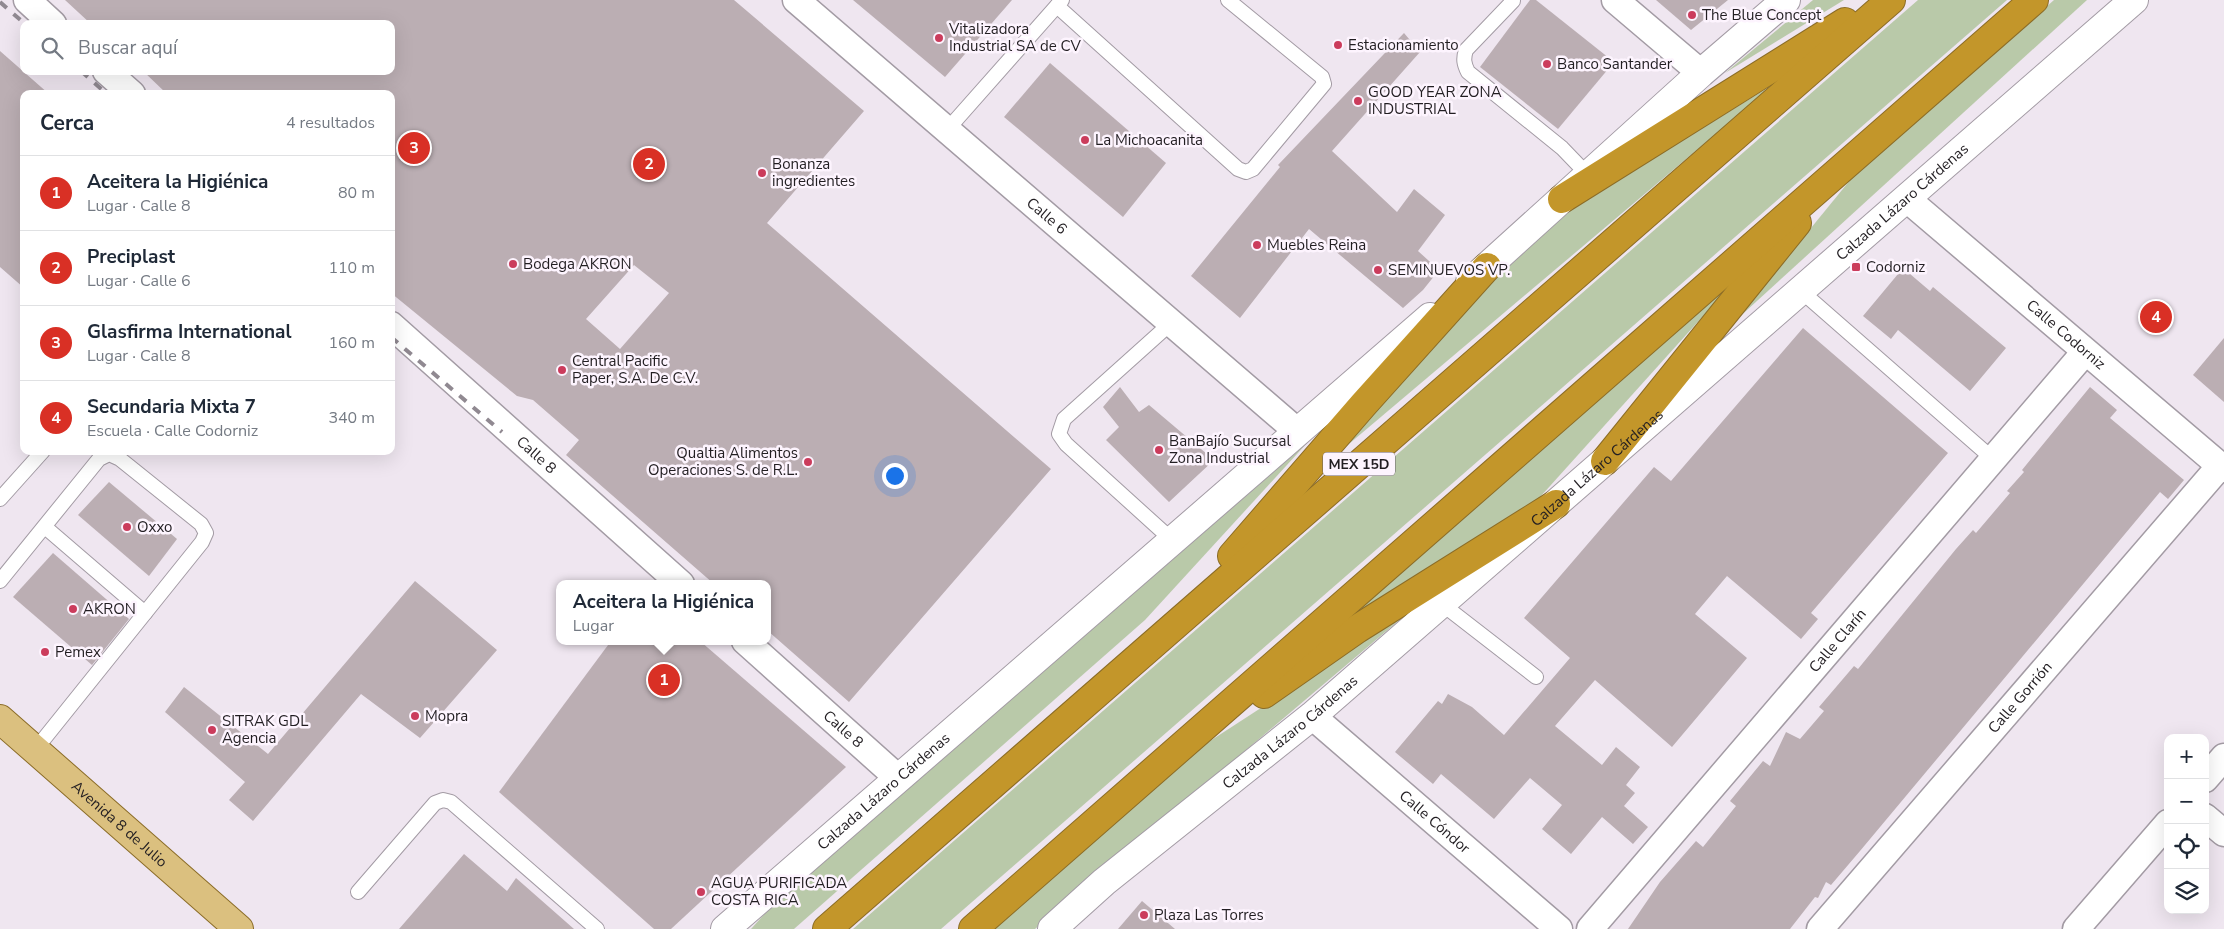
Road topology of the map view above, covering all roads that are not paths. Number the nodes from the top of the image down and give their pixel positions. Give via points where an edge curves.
1 (27, 0) edge
2 (796, 0) edge
3 (1228, 0) edge
4 (1513, 0) edge
5 (1615, 0) edge
6 (1786, 0) edge
7 (1880, 0) edge
8 (1891, 0) edge
9 (2034, 0) edge
10 (2134, 0) edge
11 (1060, 3) edge
12 (49, 20) edge
13 (1701, 73) junction
14 (111, 75) edge
15 (127, 90) edge
16 (947, 130) junction
17 (1845, 165) junction
18 (1588, 175) junction
19 (1562, 199) junction
20 (1907, 199) junction
21 (1488, 266) junction
22 (1801, 291) junction
23 (1171, 323) junction
24 (395, 330) edge
25 (2085, 352) junction
26 (1298, 432) junction
27 (39, 455) edge
28 (107, 455) edge
29 (111, 455) edge
30 (1993, 460) junction
31 (1605, 461) junction
32 (2222, 467) edge
33 (0, 499) edge
34 (1556, 504) junction
35 (45, 527) junction
36 (1172, 540) junction
37 (677, 580) edge
38 (0, 581) edge
39 (1442, 604) junction
40 (145, 613) junction
41 (1164, 634) junction
42 (749, 645) edge
43 (1536, 677) dead end
44 (1312, 716) junction
45 (0, 719) edge
46 (35, 750) junction
47 (2224, 757) edge
48 (1154, 770) junction
49 (2209, 774) edge
50 (898, 778) junction
51 (2209, 821) edge
52 (2166, 824) edge
53 (2224, 834) edge
54 (800, 863) junction
55 (358, 892) dead end
56 (239, 929) edge
57 (597, 929) edge
58 (725, 929) edge
59 (741, 929) edge
60 (827, 929) edge
61 (973, 929) edge
62 (1052, 929) edge
63 (1559, 929) edge
64 (1590, 929) edge
65 (1820, 929) edge
66 (2076, 929) edge

1 - 12 street
2 - 16 street, Calle 6
3 - 11 lane via 1322,77 1324,84 1253,169 1246,172 1238,169
4 - 18 lane via 1466,50 1463,59 1468,72 1562,148
5 - 13 street
6 - 13 main road, Calzada Lázaro Cárdenas
7 - 19 highway
8 - 41 highway, MEX 15D
9 - 17 highway
10 - 20 main road, Calzada Lázaro Cárdenas
11 - 16 lane
13 - 18 main road, Calzada Lázaro Cárdenas
14 - 15 street
16 - 23 street, Calle 6
17 - 31 highway
17 - 48 highway
18 - 19 main road, Calzada Lázaro Cárdenas
19 - 21 main road, Calzada Lázaro Cárdenas
20 - 22 main road, Calzada Lázaro Cárdenas
20 - 25 street, Calle Codorniz
21 - 26 main road, Calzada Lázaro Cárdenas
21 - 41 highway
22 - 30 lane
22 - 31 main road, Calzada Lázaro Cárdenas
23 - 26 street, Calle 6
23 - 36 lane via 1064,419 1059,434 1066,444
24 - 37 street, Calle 8
25 - 30 street, Calle Clarín
25 - 32 street, Calle Codorniz
26 - 36 main road, Calzada Lázaro Cárdenas
27 - 33 lane
28 - 35 lane via 99,460
29 - 40 lane via 201,524 206,533
30 - 64 street, Calle Clarín
31 - 34 main road, Calzada Lázaro Cárdenas
32 - 65 street, Calle Gorrión
34 - 39 main road, Calzada Lázaro Cárdenas
34 - 48 highway via 1357,629
35 - 38 lane
35 - 40 lane
36 - 50 main road, Calzada Lázaro Cárdenas
39 - 43 lane
39 - 44 main road, Calzada Lázaro Cárdenas
40 - 46 lane
41 - 60 highway, MEX 15D
42 - 50 street, Calle 8
44 - 62 main road, Calzada Lázaro Cárdenas via 1104,882
44 - 63 street, Calle Cóndor
45 - 46 main road, Avenida 8 de Julio
46 - 56 main road, Avenida 8 de Julio
47 - 49 street
48 - 61 highway
50 - 54 main road, Calzada Lázaro Cárdenas
51 - 53 street
52 - 66 street
54 - 58 main road, Calzada Lázaro Cárdenas
54 - 59 main road
55 - 57 lane via 435,803 443,800 451,802

